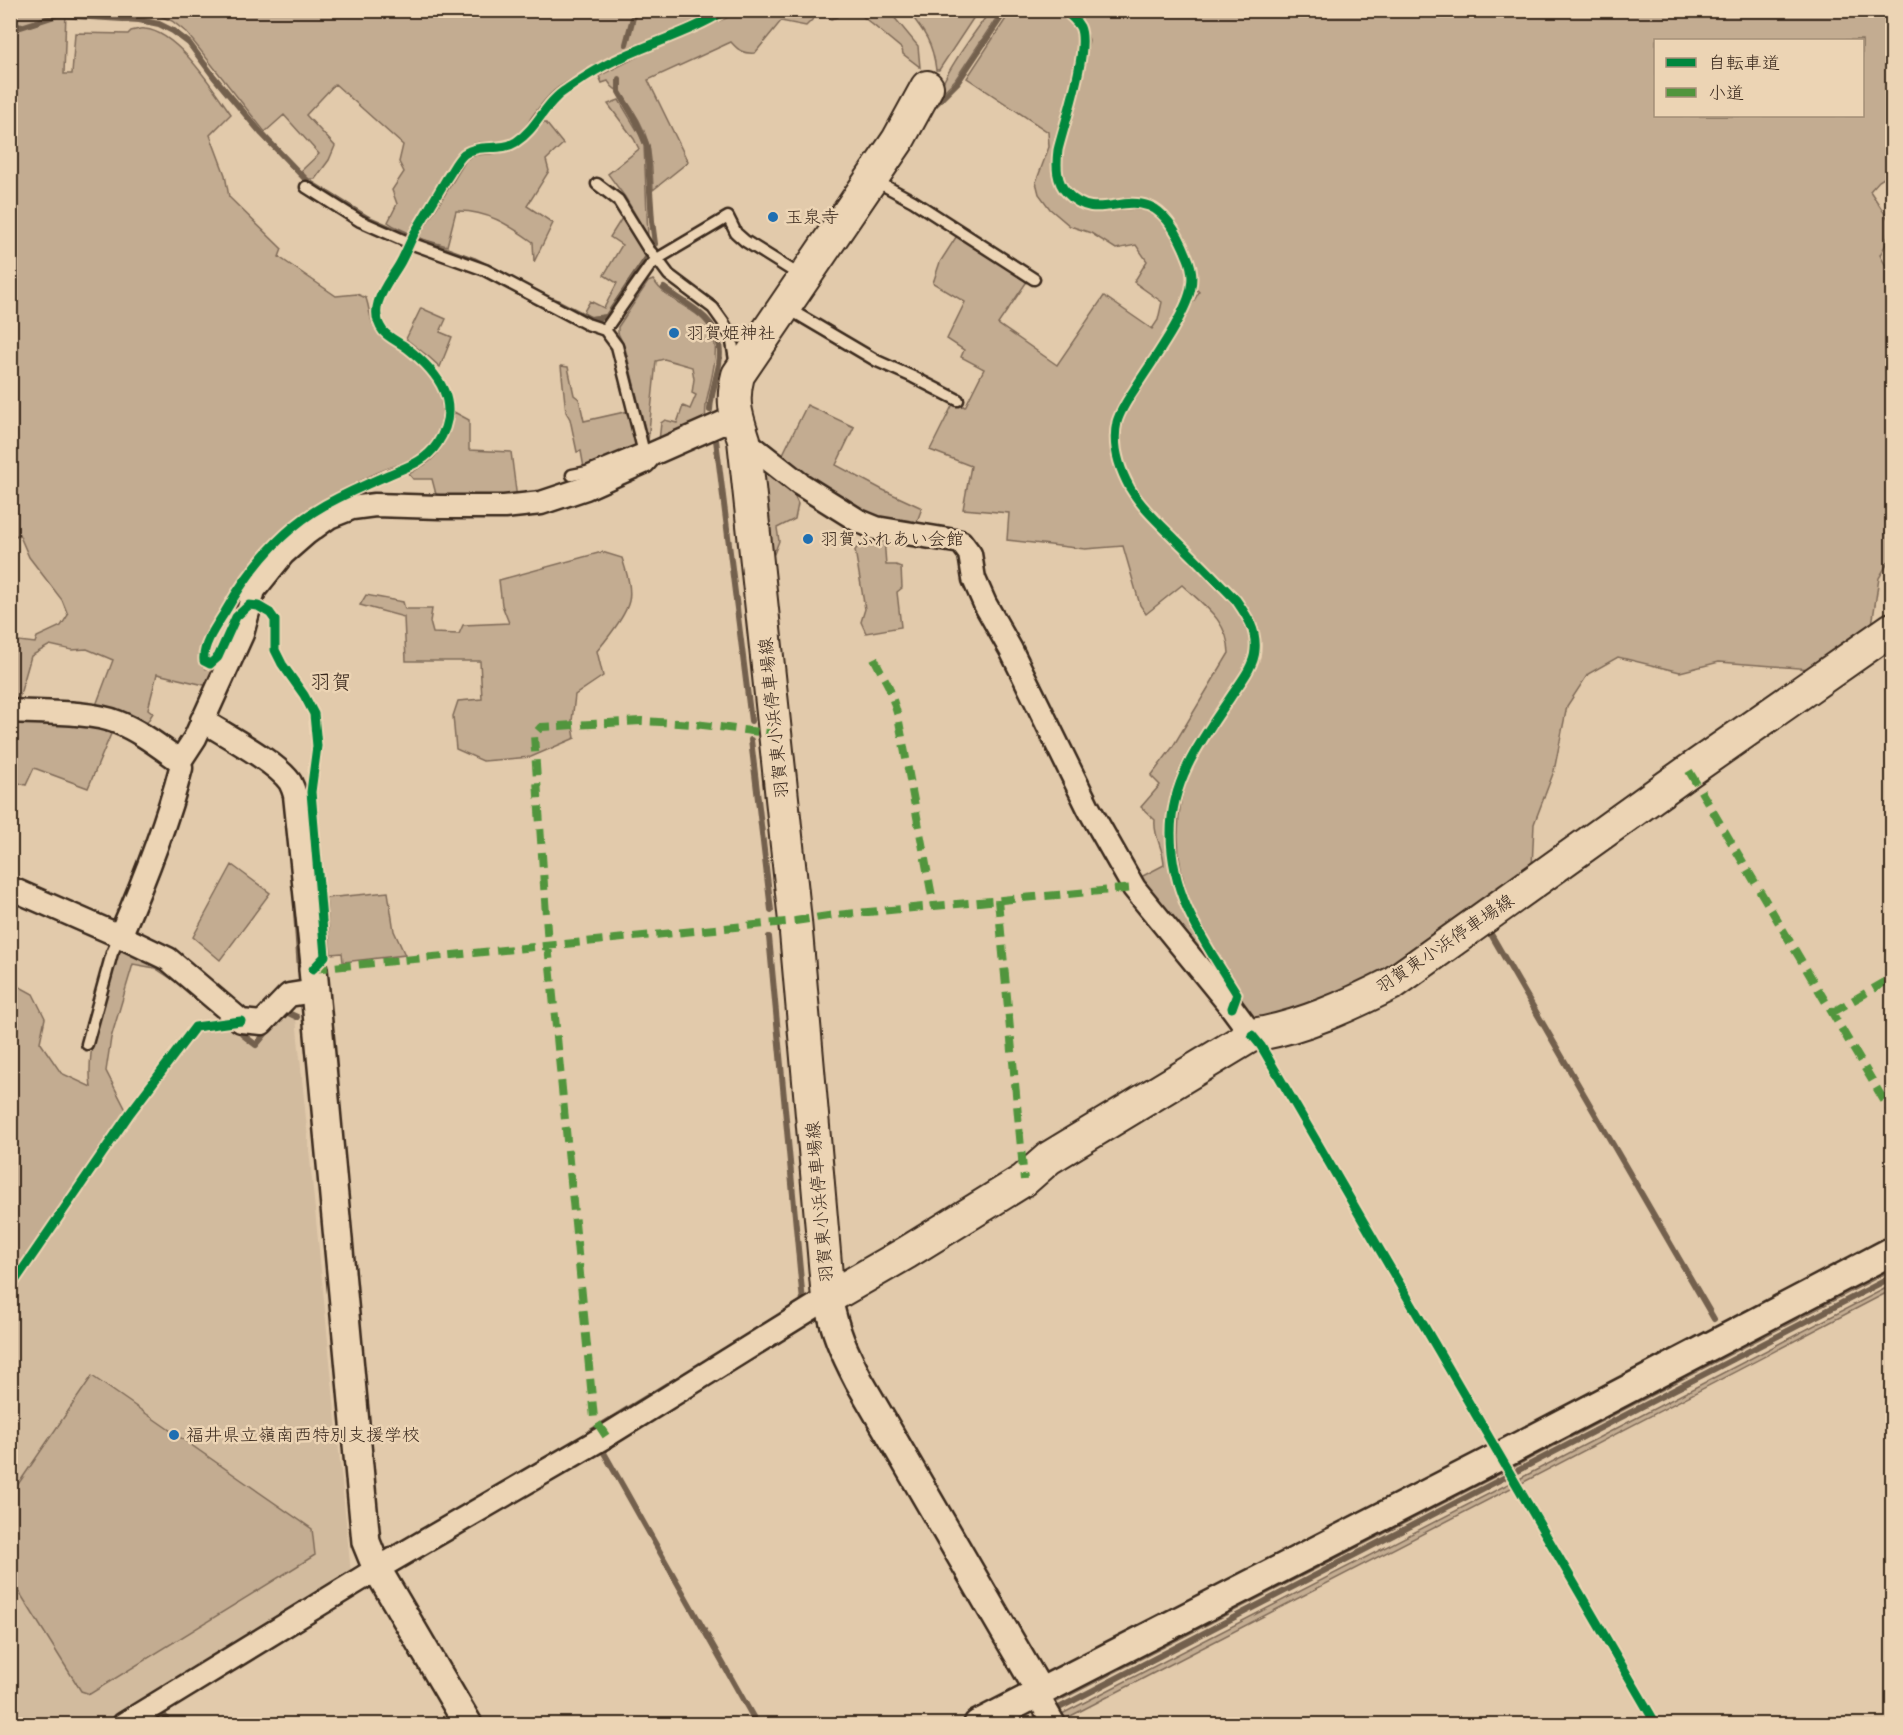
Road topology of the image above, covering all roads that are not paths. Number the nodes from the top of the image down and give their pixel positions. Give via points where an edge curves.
1 (927, 87) dead end
2 (872, 178) junction
3 (597, 184) dead end
4 (306, 187) dead end
5 (657, 259) junction
6 (803, 277) junction
7 (1034, 279) dead end
8 (784, 306) junction
9 (605, 330) junction
10 (738, 375) junction
11 (958, 400) dead end
12 (740, 429) junction
13 (647, 452) junction
14 (572, 475) dead end
15 (1893, 629) edge
16 (10, 711) edge
17 (202, 720) junction
18 (180, 761) junction
19 (10, 888) edge
20 (120, 936) junction
21 (313, 980) junction
22 (1252, 1035) junction
23 (87, 1044) dead end
24 (1893, 1251) edge
25 (828, 1298) junction
26 (377, 1569) junction
27 (1047, 1711) edge
28 (124, 1725) edge
29 (468, 1725) edge
30 (978, 1725) edge

1 - 2 main road, 羽賀東小浜停車場線
2 - 6 main road, 羽賀東小浜停車場線
2 - 7 lane
3 - 5 lane via 618,200
4 - 9 lane via 360,221 485,270
5 - 6 lane via 728,217 745,241
5 - 9 lane
5 - 10 lane via 669,275 713,308 723,322 731,336
6 - 8 main road, 羽賀東小浜停車場線
8 - 10 main road, 羽賀東小浜停車場線
8 - 11 lane via 877,361
9 - 13 lane via 617,346
10 - 12 main road, 羽賀東小浜停車場線 via 733,393
12 - 13 street
12 - 22 street via 800,484 859,521 876,528 961,542 970,554 974,579 985,604 1089,809 1134,888
12 - 25 main road, 羽賀東小浜停車場線 via 795,921
13 - 14 lane
13 - 17 street via 644,462 541,503 494,507 375,505 329,517 283,554 254,590 242,634
15 - 22 main road, 羽賀東小浜停車場線 via 1393,983 1278,1032
16 - 18 street via 96,716 114,721
17 - 18 street
17 - 21 street via 269,763 291,783 296,795
18 - 20 street via 163,827
19 - 20 street
20 - 21 street via 168,959 241,1021 262,1023 289,995
20 - 23 lane
21 - 26 street via 366,1542
22 - 25 main road, 羽賀東小浜停車場線 via 1049,1158 1024,1180 916,1247
24 - 27 street via 1479,1467
25 - 26 street via 606,1436
25 - 27 street via 841,1346 859,1381
26 - 28 street
26 - 29 street
27 - 30 street

